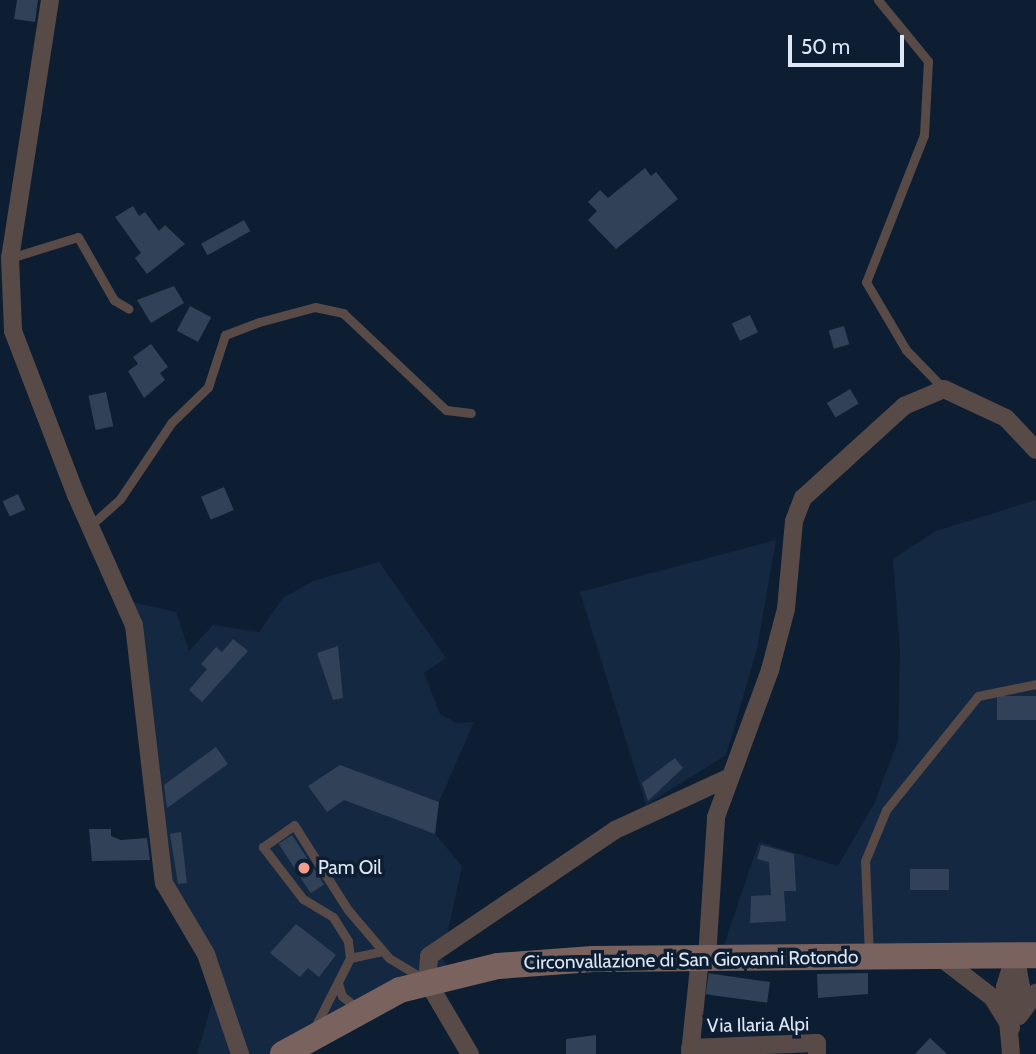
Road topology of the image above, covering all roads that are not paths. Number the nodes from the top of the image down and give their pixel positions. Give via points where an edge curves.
1 (50, 0) edge
2 (878, 0) edge
3 (10, 258) junction
4 (129, 309) dead end
5 (944, 390) junction
6 (471, 413) dead end
7 (1036, 450) edge
8 (90, 526) junction
9 (1036, 684) edge
10 (728, 778) junction
11 (382, 951) junction
12 (1026, 955) edge
13 (938, 956) junction
14 (869, 957) junction
15 (350, 958) junction
16 (703, 958) junction
17 (338, 981) junction
18 (427, 981) junction
19 (1036, 993) edge
20 (358, 1009) junction
21 (1011, 1027) junction
22 (310, 1037) junction
23 (690, 1051) edge
24 (240, 1054) edge
25 (283, 1054) edge
26 (470, 1054) edge
27 (817, 1054) edge
28 (1011, 1054) edge

1 - 3 street
2 - 5 lane via 928,61 924,135 866,282 906,351
3 - 4 lane via 78,237 114,300
3 - 8 street via 20,357
5 - 7 street via 1006,418
5 - 10 street via 904,406 803,498 794,521 786,609
6 - 8 lane via 446,410 342,313 315,307 259,322 225,335 208,387 172,423 120,499
8 - 24 street via 117,578 140,645 164,883 206,954
9 - 14 lane via 978,696 886,810 865,861
10 - 16 street via 716,817
10 - 18 street via 615,830 553,868 429,956
11 - 15 lane
11 - 15 lane via 348,910 294,825 263,846 303,899 333,917 348,941
11 - 18 lane
12 - 13 main road, Circonvallazione di San Giovanni Rotondo
12 - 21 street
13 - 14 main road, Circonvallazione di San Giovanni Rotondo
13 - 21 street via 992,997
14 - 16 main road, Circonvallazione di San Giovanni Rotondo
15 - 17 lane
16 - 18 main road, Circonvallazione di San Giovanni Rotondo via 521,963
16 - 23 street
17 - 20 lane via 341,996
17 - 22 lane
18 - 20 main road, Circonvallazione di San Giovanni Rotondo
18 - 26 street
19 - 21 street
20 - 22 main road, Circonvallazione di San Giovanni Rotondo
21 - 28 street
22 - 25 main road, Circonvallazione di San Giovanni Rotondo
23 - 27 street, Via Ilaria Alpi via 817,1043

